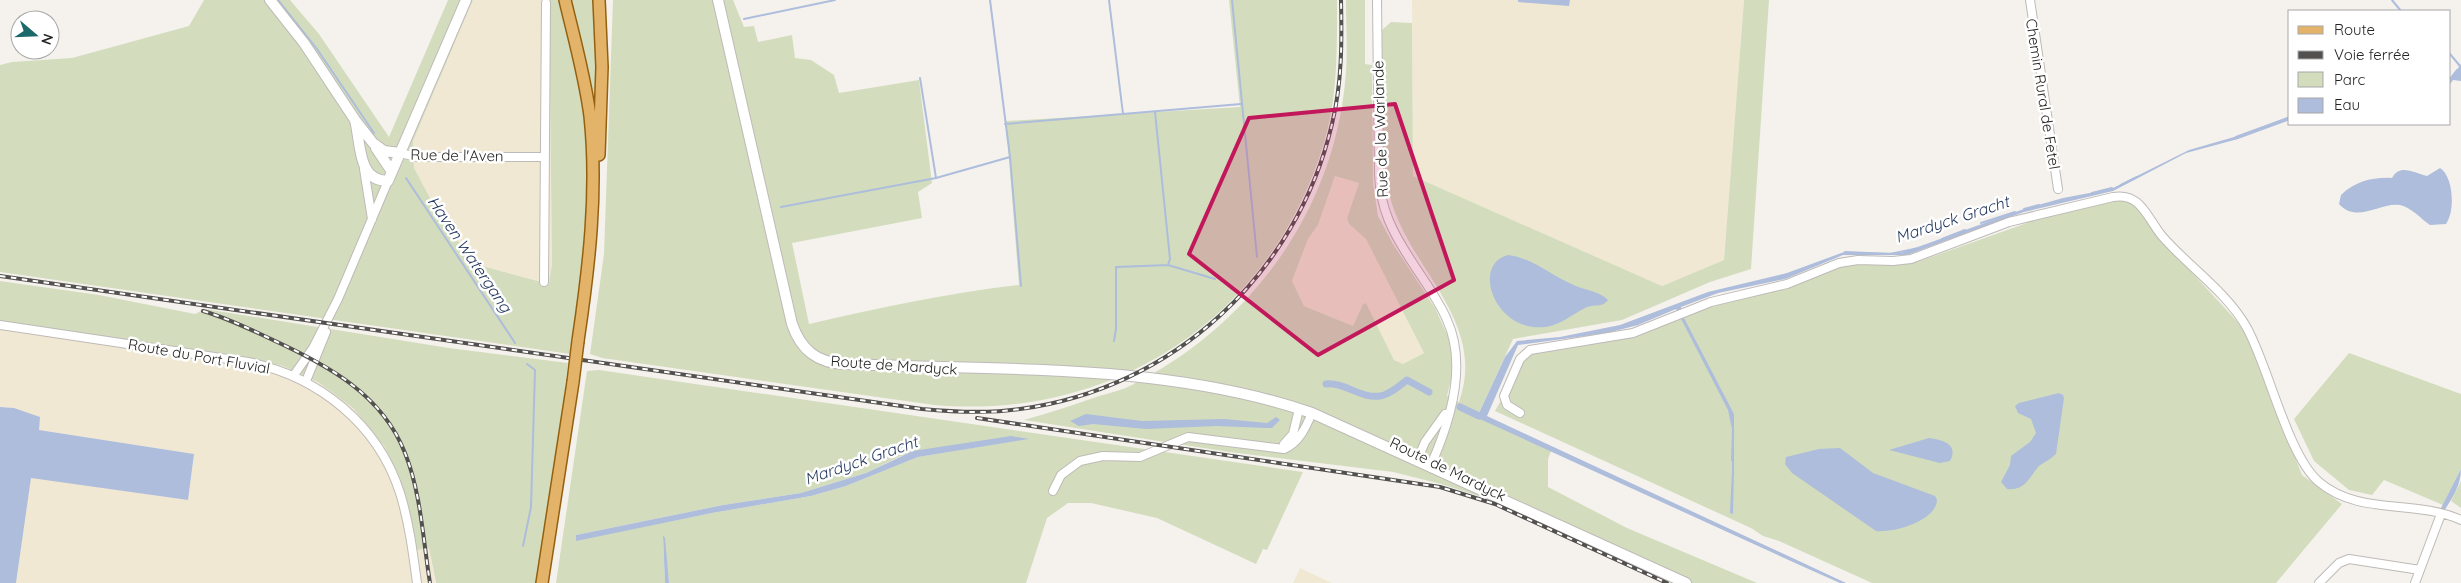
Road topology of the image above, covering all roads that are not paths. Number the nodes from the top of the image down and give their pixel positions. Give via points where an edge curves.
1 (270, 0) edge
2 (466, 0) edge
3 (565, 0) edge
4 (599, 0) edge
5 (718, 0) edge
6 (1377, 0) edge
7 (2030, 0) edge
8 (546, 3) dead end
9 (355, 120) junction
10 (373, 143) junction
11 (400, 153) junction
12 (545, 157) junction
13 (364, 169) junction
14 (390, 176) junction
15 (2058, 189) dead end
16 (372, 220) junction
17 (544, 282) dead end
18 (338, 299) junction
19 (0, 325) edge
20 (581, 341) junction
21 (294, 376) junction
22 (306, 381) junction
23 (575, 382) junction
24 (1454, 389) junction
25 (1299, 409) junction
26 (1312, 413) junction
27 (1520, 413) dead end
28 (1271, 448) junction
29 (1418, 458) junction
30 (1431, 464) junction
31 (1053, 491) dead end
32 (2441, 514) junction
33 (2461, 520) edge
34 (2420, 570) junction
35 (417, 583) edge
36 (542, 583) edge
37 (548, 583) edge
38 (1686, 583) edge
39 (2319, 583) edge
40 (2415, 583) edge

1 - 9 main road, Rue de l'Aven via 304,43
2 - 11 main road
3 - 20 main road via 585,85 593,159 590,246
4 - 20 main road via 602,67 599,186 594,262
5 - 25 main road, Route de Mardyck via 792,324 801,343 812,354 838,364 1155,378 1241,392
6 - 24 street, Rue de la Warlande via 1381,199 1392,230 1450,328 1457,364
7 - 15 street, Chemin Rural de Fetel
8 - 12 street
9 - 10 main road, Rue de l'Aven
9 - 13 main road, Rue de l'Aven
10 - 11 main road, Rue de l'Aven via 384,151
10 - 14 main road, Rue de l'Aven
11 - 12 street, Rue de l'Aven via 421,157
11 - 14 main road
12 - 17 street
13 - 14 main road via 373,177
13 - 16 street
14 - 16 street
16 - 18 street
18 - 21 street via 313,348
18 - 22 street
19 - 21 street, Route du Port Fluvial via 234,359
20 - 23 main road, bridge
21 - 22 street, Route du Port Fluvial
22 - 35 street, Route du Port Fluvial via 352,416 386,461 404,506
23 - 36 main road
23 - 37 main road
24 - 29 street, Rue de la Warlande via 1442,418
24 - 30 street, Rue de la Warlande
25 - 26 main road, Route de Mardyck
25 - 28 street via 1290,440
26 - 28 street via 1292,444 1282,449
26 - 29 main road, Route de Mardyck via 1359,427
27 - 32 street via 1507,405 1504,396 1520,359 1534,349 1628,334 1723,299 1787,284 1839,263 1911,259 2028,217 2113,197 2128,197 2144,208 2160,233 2244,324 2301,457 2314,478 2352,500
28 - 31 street via 1188,437 1140,457 1103,456 1080,461 1061,474
29 - 30 main road, Route de Mardyck
30 - 38 main road, Route de Mardyck
32 - 33 street
32 - 34 street
34 - 39 street via 2348,559
34 - 40 street

